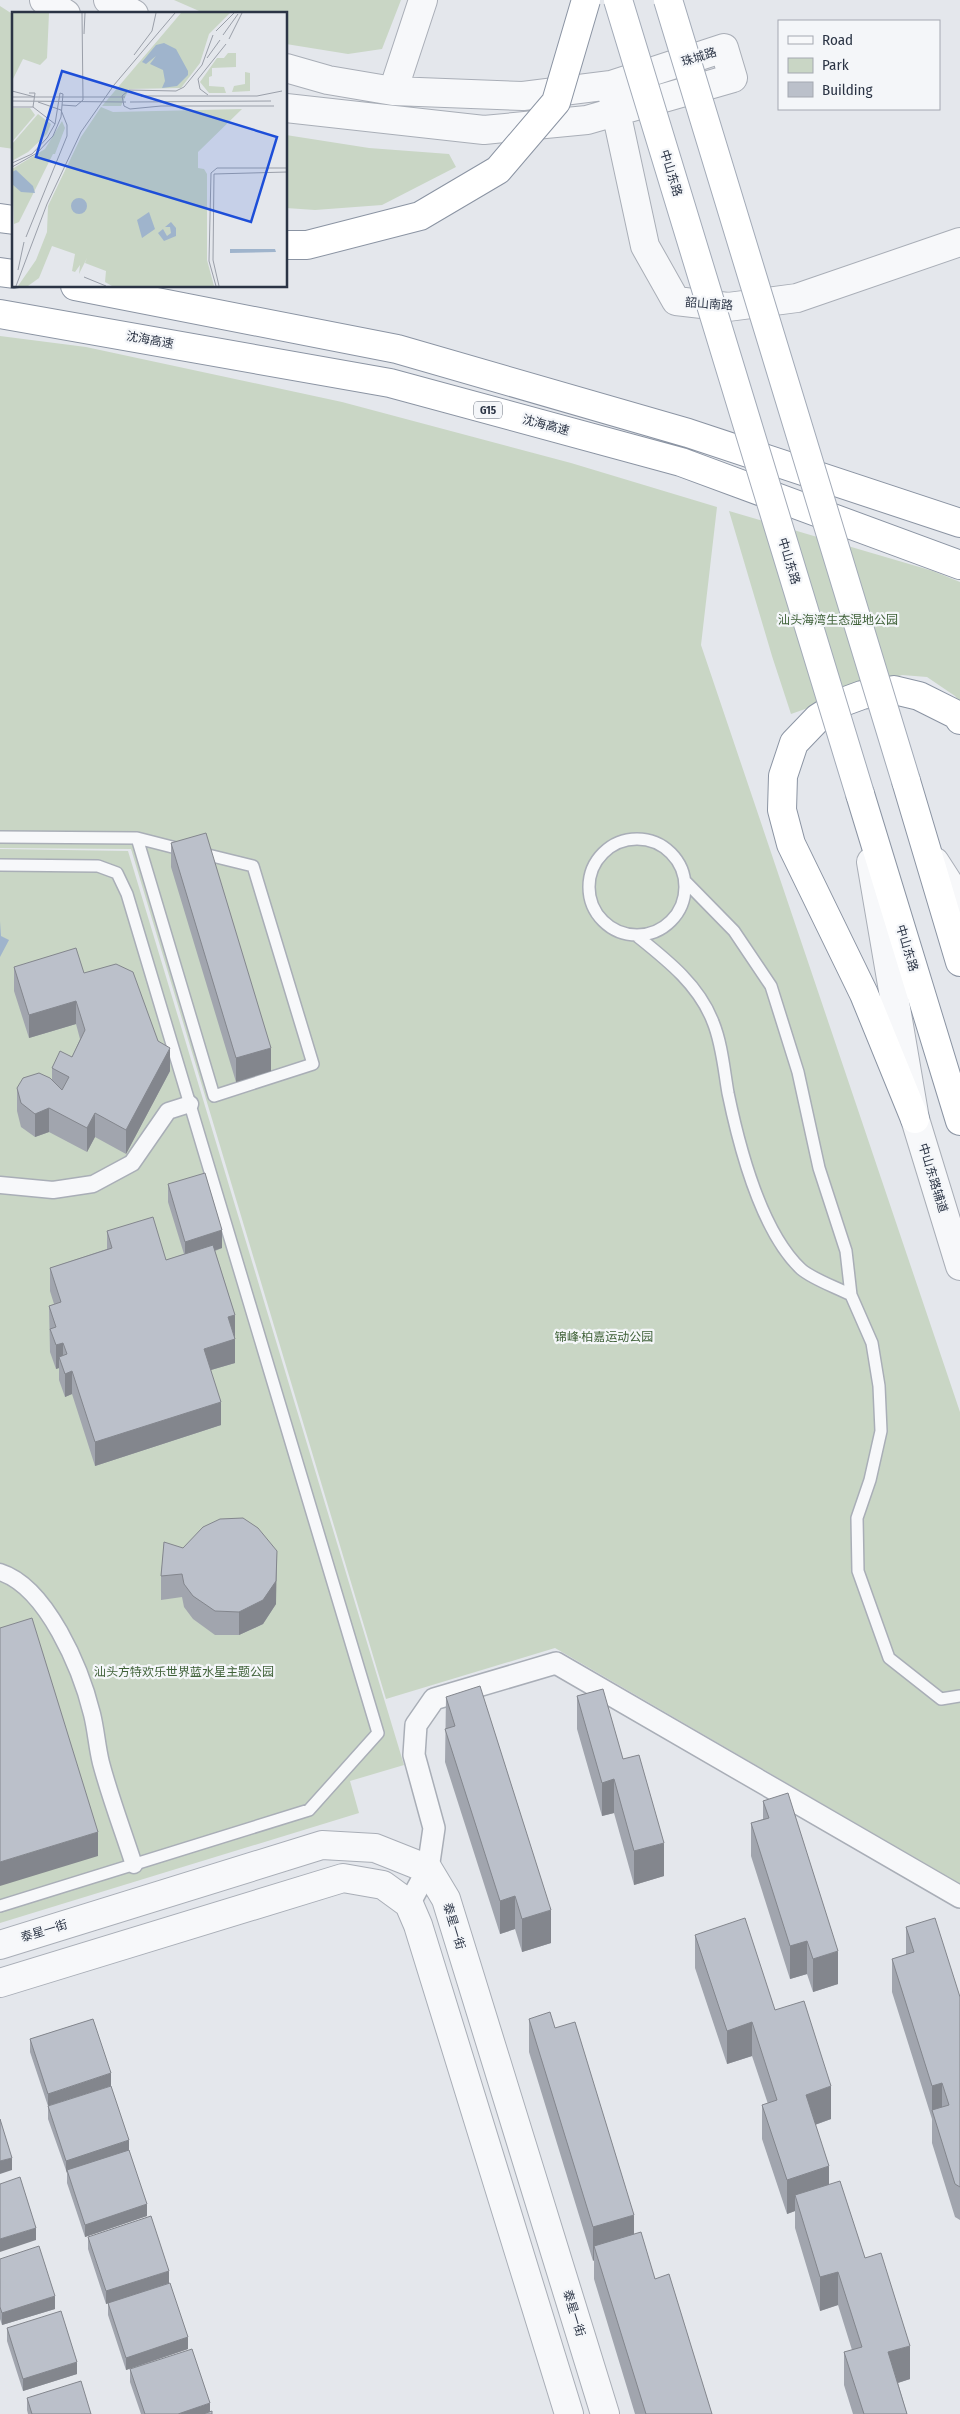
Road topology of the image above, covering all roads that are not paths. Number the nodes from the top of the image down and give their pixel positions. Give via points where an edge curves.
1 (44, 0) edge
2 (108, 0) edge
3 (423, 0) edge
4 (586, 0) edge
5 (618, 0) edge
6 (668, 0) edge
7 (63, 12) edge
8 (130, 12) edge
9 (288, 69) edge
10 (611, 85) junction
11 (393, 92) junction
12 (288, 108) edge
13 (615, 112) junction
14 (960, 242) edge
15 (288, 245) edge
16 (85, 288) edge
17 (0, 314) edge
18 (960, 523) edge
19 (960, 565) edge
20 (960, 720) edge
21 (860, 794) junction
22 (0, 837) edge
23 (137, 838) junction
24 (924, 844) junction
25 (0, 865) edge
26 (686, 882) junction
27 (960, 912) edge
28 (637, 936) junction
29 (960, 962) edge
30 (190, 1104) junction
31 (915, 1119) junction
32 (960, 1121) edge
33 (0, 1185) edge
34 (960, 1266) edge
35 (851, 1295) junction
36 (0, 1572) edge
37 (960, 1696) edge
38 (134, 1865) junction
39 (428, 1869) junction
40 (960, 1897) edge
41 (409, 1904) junction
42 (0, 1906) edge
43 (0, 1945) edge
44 (0, 1983) edge
45 (569, 2414) edge
46 (605, 2414) edge

1 - 7 street
2 - 8 street
3 - 11 street
4 - 15 main road, bridge via 556,102 498,170 420,216 307,245
5 - 21 main road, 中山东路, bridge
6 - 24 main road, bridge
9 - 11 street, 珠城路
10 - 11 street, 珠城路 via 523,96
10 - 13 street, 韶山南路
10 - 13 street, 珠城路 via 724,48 733,78
12 - 13 street, 珠城路 via 484,130 588,120
13 - 14 street, 韶山南路 via 645,246 676,301 728,307 797,298
16 - 18 main road via 398,349 688,432
17 - 19 main road, 沈海高速 / G15 via 390,383 681,462
20 - 31 main road via 920,696 894,690 862,695 843,702 818,718 794,743 783,776 782,810 791,844 864,994
21 - 31 street, 中山东路辅道
21 - 32 main road, 中山东路
22 - 23 lane
23 - 23 lane via 214,1096 313,1064 253,866
24 - 27 street via 953,890
24 - 29 main road
25 - 30 lane via 98,866 117,874 128,894
26 - 28 lane via 678,914 667,926
26 - 28 lane via 672,852 659,844 629,839 614,844 602,854 589,882 596,912 620,933
26 - 35 lane via 734,931 772,986 798,1072 819,1168 846,1250
28 - 35 lane via 691,984 714,1022 738,1140 781,1247 803,1270
30 - 33 street via 168,1111 132,1164 93,1184 53,1190
30 - 38 lane via 378,1733 309,1810
31 - 34 street, 中山东路辅道
35 - 37 lane via 872,1343 879,1386 881,1431 857,1518 858,1571 889,1658 942,1699
36 - 38 street via 12,1575 38,1601 66,1640 90,1706 101,1762
38 - 42 lane
39 - 40 street via 434,1828 414,1755 416,1725 434,1699 556,1662
39 - 41 street
39 - 43 street, 泰星一街 via 375,1848 322,1845
39 - 46 street, 泰星一街 via 446,1899
41 - 44 street via 383,1886 343,1878
41 - 45 street

